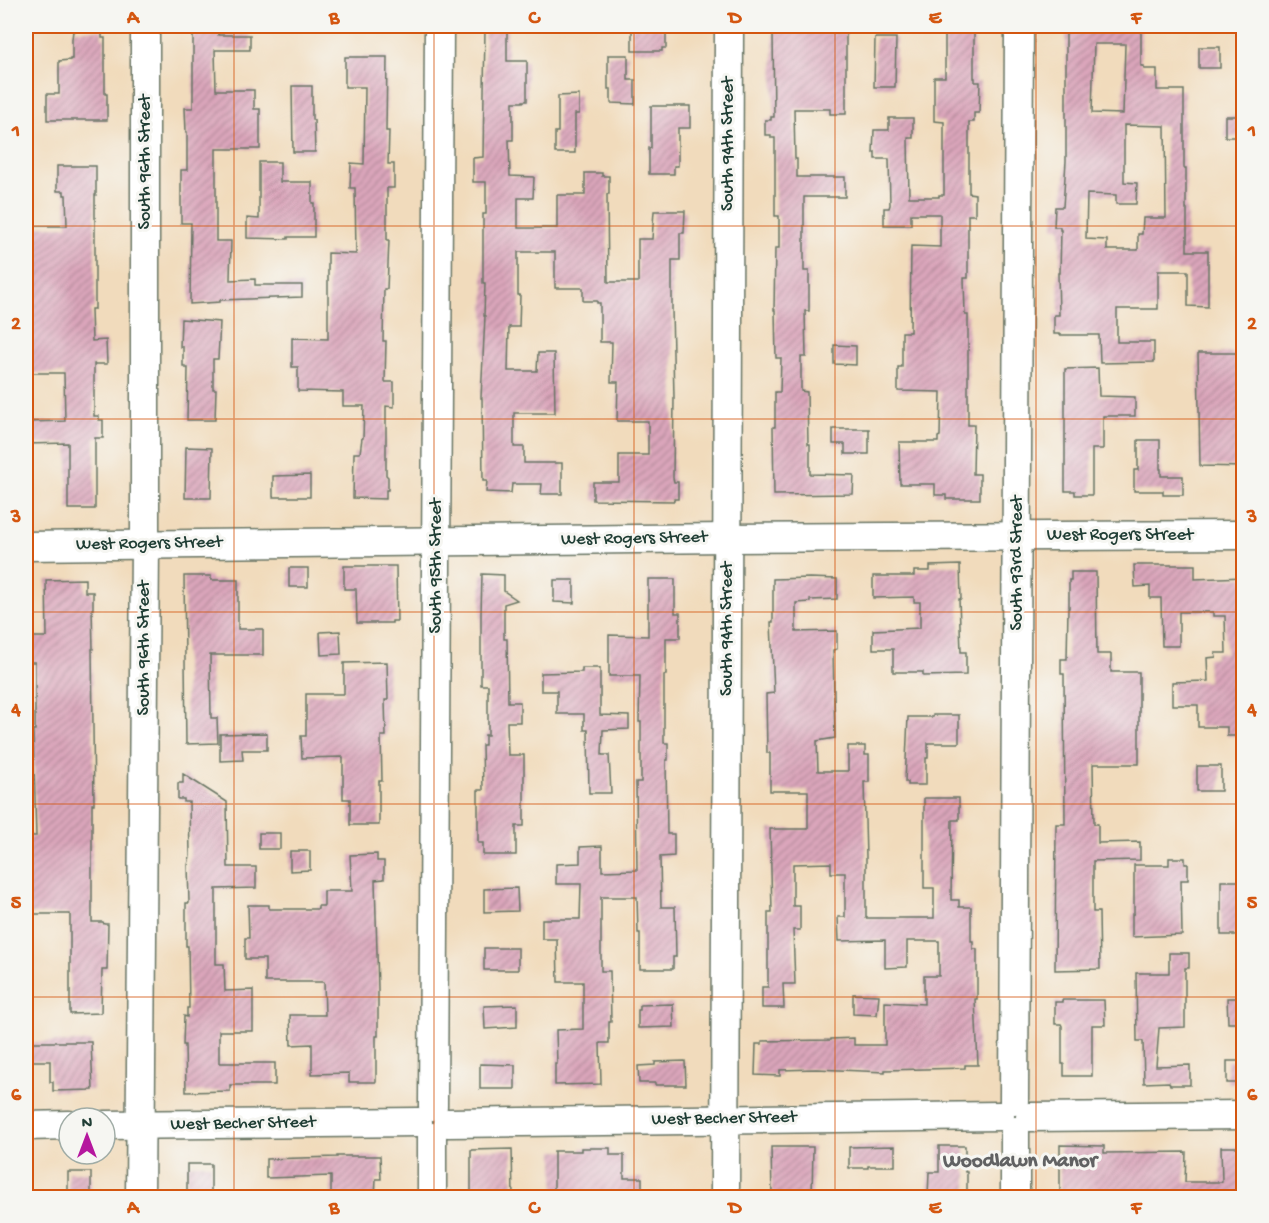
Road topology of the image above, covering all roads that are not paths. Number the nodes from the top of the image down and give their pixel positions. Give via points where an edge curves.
1 (145, 26) edge
2 (439, 26) edge
3 (729, 26) edge
4 (1019, 26) edge
5 (1017, 535) junction
6 (1244, 535) edge
7 (727, 538) junction
8 (436, 541) junction
9 (145, 544) junction
10 (26, 546) edge
11 (1015, 1116) junction
12 (1244, 1116) edge
13 (725, 1119) junction
14 (433, 1122) junction
15 (141, 1124) junction
16 (57, 1125) edge
17 (117, 1125) edge
18 (26, 1126) edge
19 (140, 1197) edge
20 (432, 1197) edge
21 (725, 1197) edge
22 (1015, 1197) edge

1 - 9 street, South 96th Street
2 - 8 street, South 95th Street
3 - 7 street, South 94th Street
4 - 5 street, South 93rd Street
5 - 6 street, West Rogers Street
5 - 7 street, West Rogers Street
5 - 11 street, South 93rd Street
7 - 8 street, West Rogers Street
7 - 13 street, South 94th Street
8 - 9 street, West Rogers Street
8 - 14 street, South 95th Street
9 - 10 street, West Rogers Street
9 - 15 street, South 96th Street
11 - 12 street, West Becher Street
11 - 13 street, West Becher Street
11 - 22 street, South 93rd Street
13 - 14 street, West Becher Street
13 - 21 street, South 94th Street
14 - 15 street, West Becher Street
14 - 20 street, South 95th Street
15 - 17 street, West Becher Street
15 - 19 street, South 96th Street
16 - 18 street

